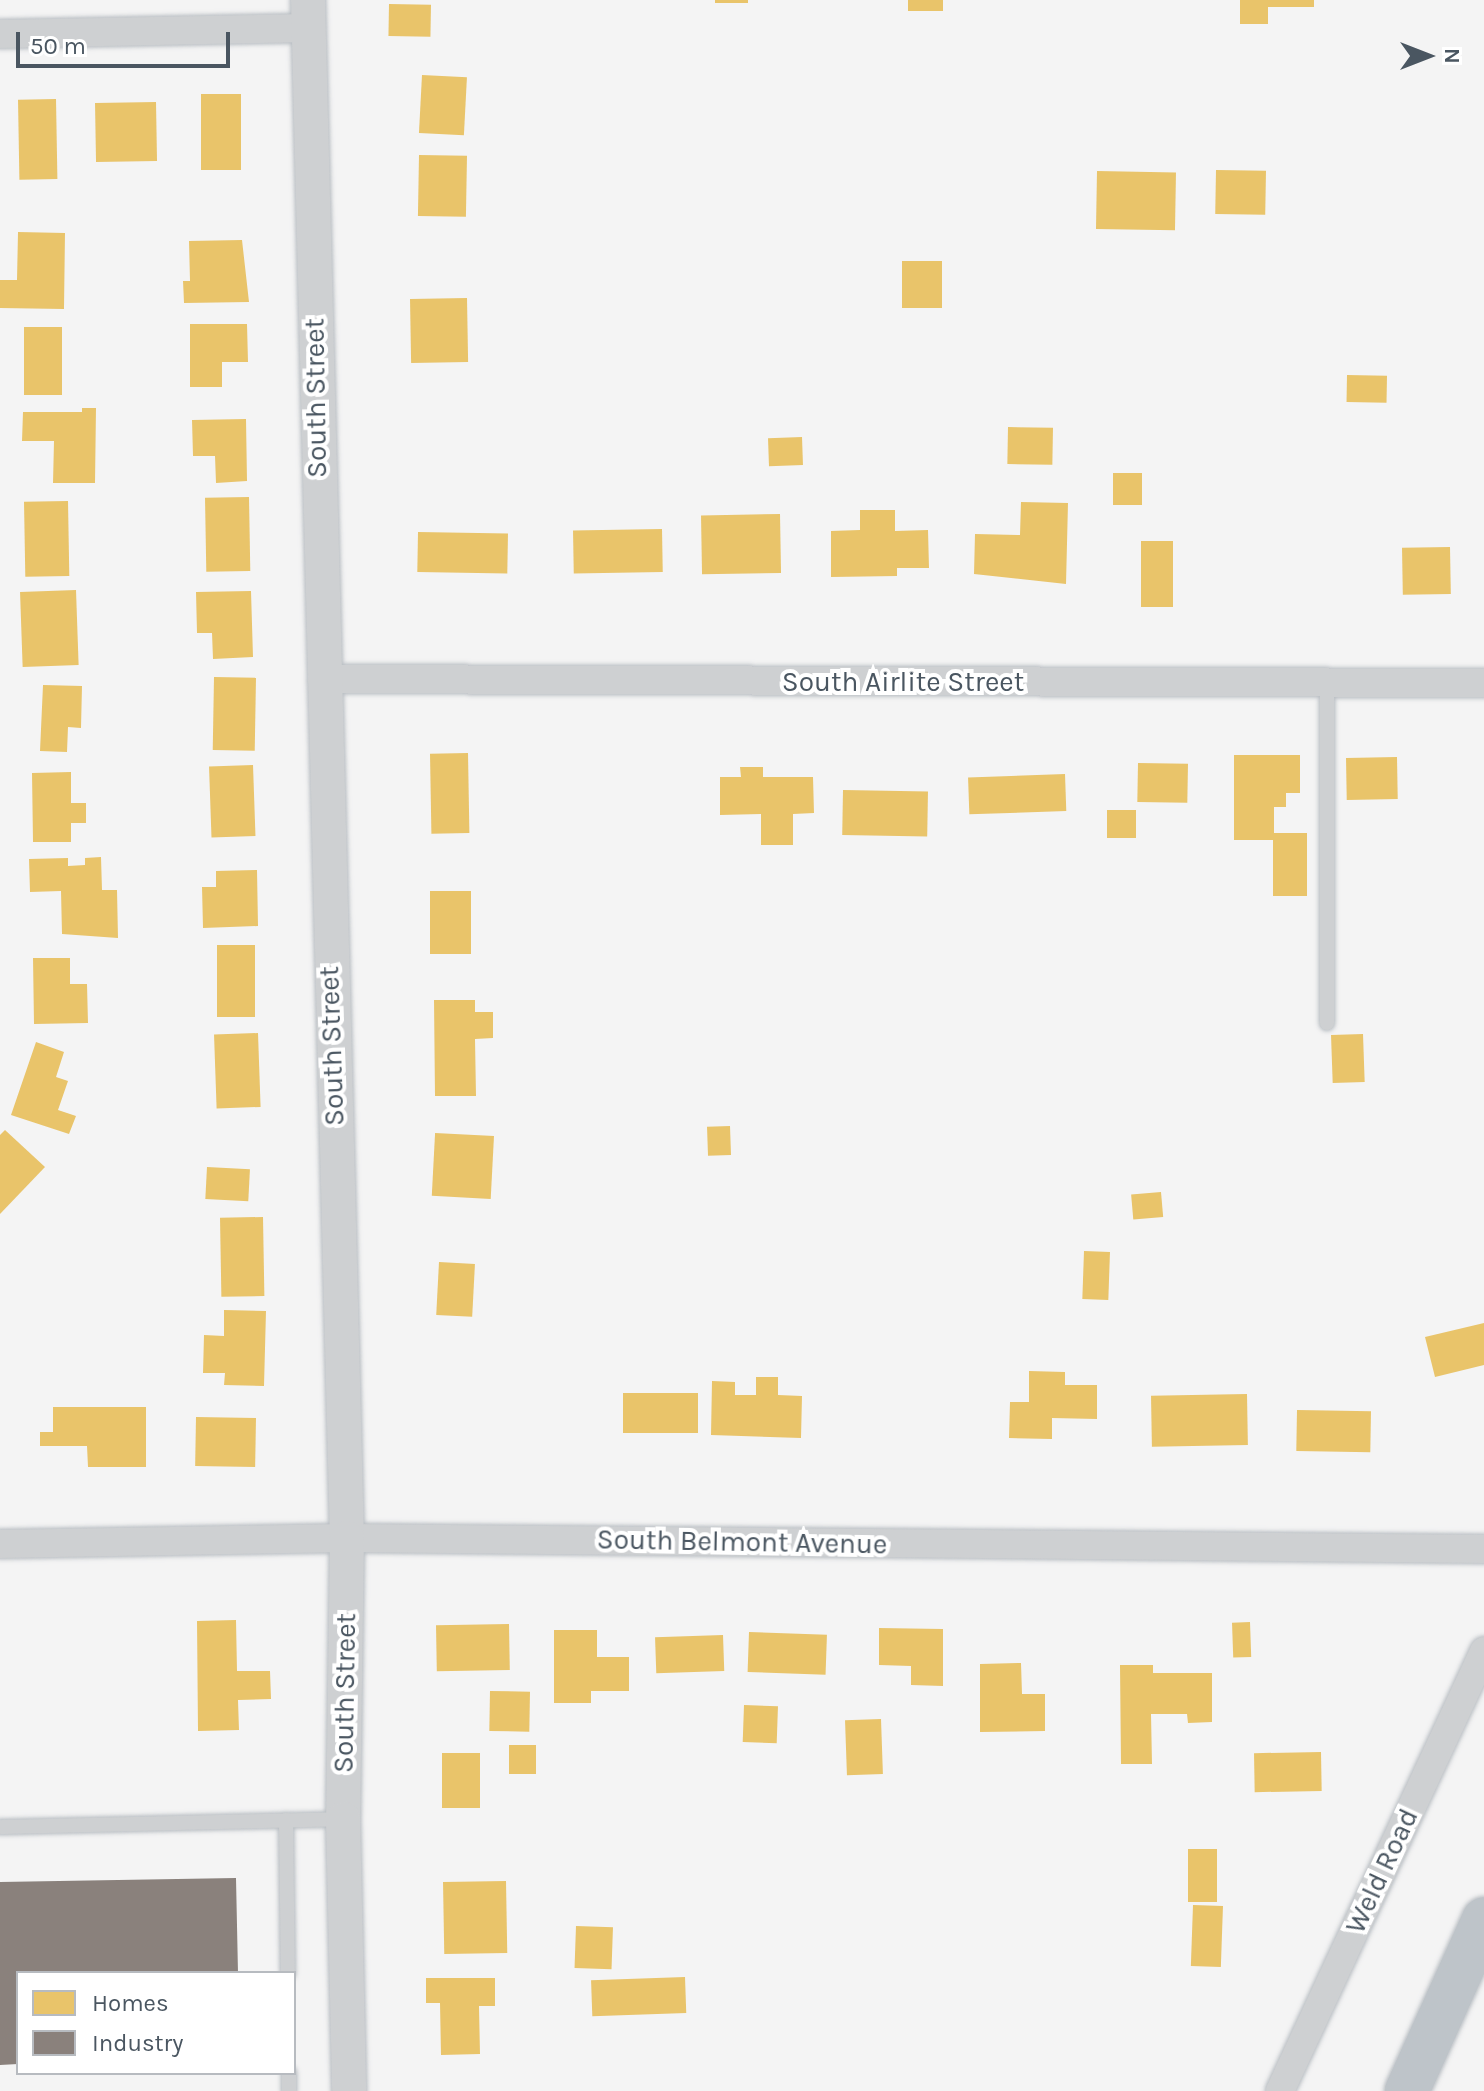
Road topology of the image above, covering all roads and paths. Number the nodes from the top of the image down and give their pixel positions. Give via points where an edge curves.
1 (308, 14) edge
2 (0, 34) edge
3 (322, 679) junction
4 (1484, 683) edge
5 (1327, 684) junction
6 (1327, 1023) dead end
7 (347, 1538) junction
8 (0, 1544) edge
9 (1484, 1549) edge
10 (1484, 1651) edge
11 (343, 1819) junction
12 (286, 1820) junction
13 (0, 1827) edge
14 (1484, 1920) edge
15 (288, 1971) edge
16 (349, 2091) edge
17 (1280, 2091) edge
18 (1407, 2091) edge

1 - 2 street
1 - 3 street, South Street
3 - 5 street, South Airlite Street
3 - 7 street, South Street
4 - 5 street, South Airlite Street
5 - 6 lane
7 - 8 street, South Belmont Avenue
7 - 9 street, South Belmont Avenue
7 - 11 street, South Street
10 - 17 street, Weld Road
11 - 12 lane
11 - 16 street, South Street
12 - 13 lane
12 - 15 lane
14 - 18 highway

